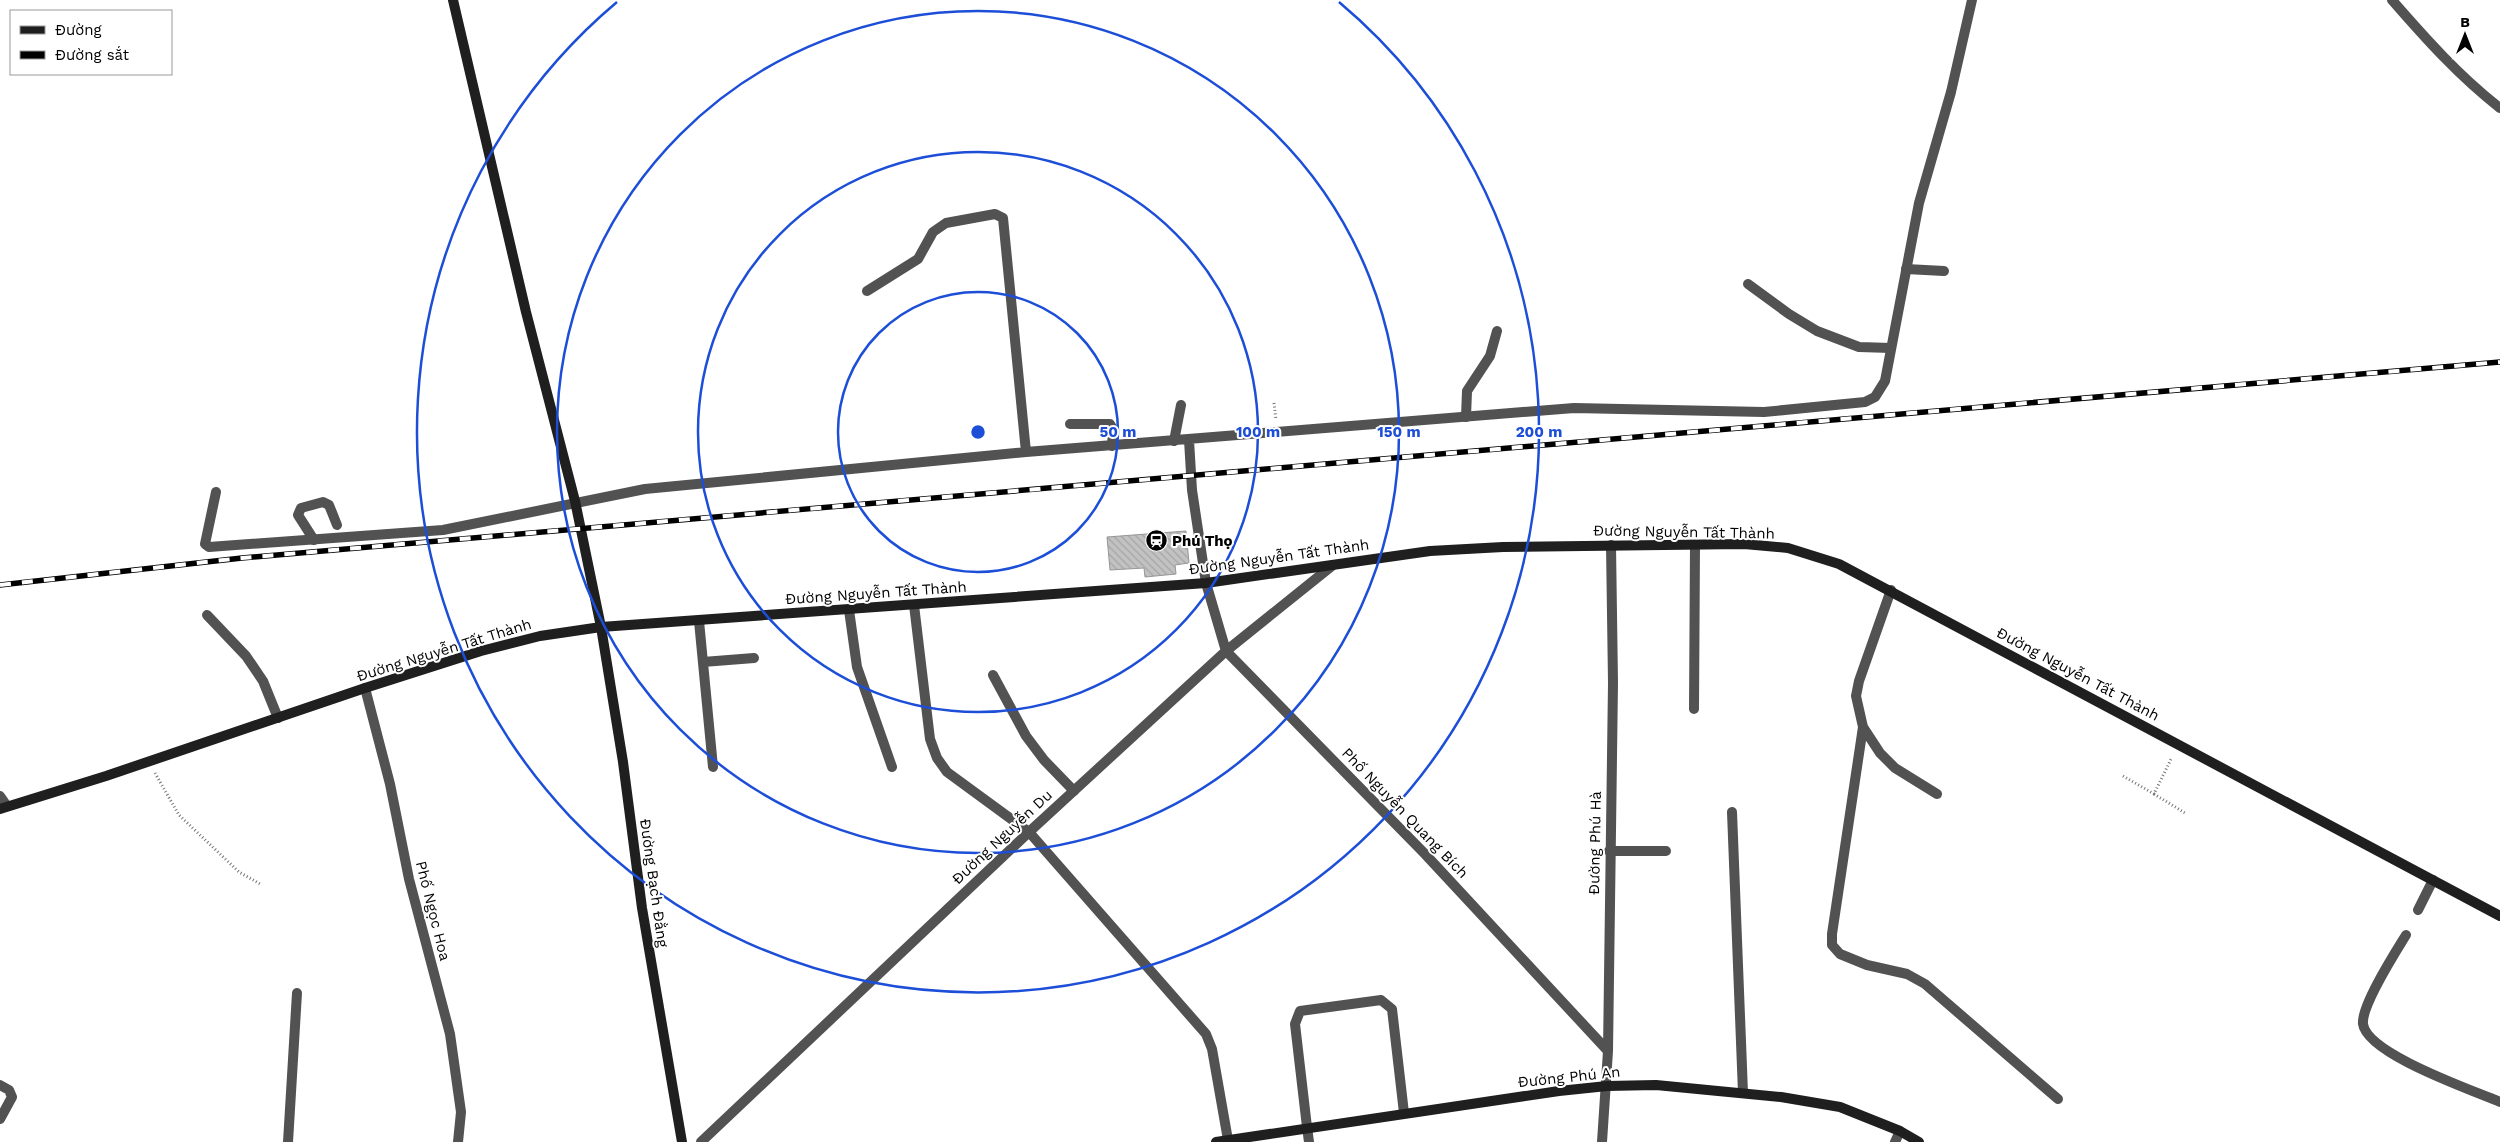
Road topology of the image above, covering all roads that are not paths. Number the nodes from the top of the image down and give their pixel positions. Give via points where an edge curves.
1 (453, 0) edge
2 (1972, 0) edge
3 (2392, 0) edge
4 (2500, 108) edge
5 (1906, 269) junction
6 (1944, 271) dead end
7 (1748, 284) dead end
8 (867, 291) dead end
9 (1497, 331) dead end
10 (1891, 348) junction
11 (1181, 405) dead end
12 (1466, 417) junction
13 (1070, 424) dead end
14 (1190, 440) junction
15 (1174, 441) junction
16 (1112, 446) junction
17 (1026, 452) junction
18 (216, 492) dead end
19 (575, 501) junction
20 (337, 525) dead end
21 (314, 540) junction
22 (1695, 544) junction
23 (1611, 545) junction
24 (1333, 565) junction
25 (1206, 583) junction
26 (1891, 590) junction
27 (914, 605) junction
28 (849, 610) junction
29 (207, 615) dead end
30 (699, 621) junction
31 (602, 626) junction
32 (1226, 651) junction
33 (754, 658) dead end
34 (703, 662) junction
35 (994, 675) dead end
36 (365, 688) junction
37 (1694, 709) dead end
38 (278, 718) junction
39 (1863, 727) junction
40 (714, 767) dead end
41 (892, 767) dead end
42 (1074, 791) junction
43 (1937, 794) dead end
44 (0, 796) edge
45 (4, 807) edge
46 (1732, 812) dead end
47 (1029, 832) junction
48 (1609, 851) junction
49 (1666, 851) dead end
50 (2433, 880) junction
51 (2418, 910) dead end
52 (2500, 916) edge
53 (2406, 935) dead end
54 (297, 993) dead end
55 (1608, 1051) junction
56 (0, 1086) edge
57 (1607, 1086) junction
58 (1743, 1093) junction
59 (2058, 1099) dead end
60 (2500, 1102) edge
61 (1404, 1113) junction
62 (0, 1119) edge
63 (1307, 1127) junction
64 (1900, 1131) junction
65 (1228, 1140) junction
66 (288, 1142) edge
67 (458, 1142) edge
68 (682, 1142) edge
69 (700, 1142) edge
70 (1216, 1142) edge
71 (1309, 1142) edge
72 (1602, 1142) edge
73 (1895, 1142) edge
74 (1919, 1142) edge

1 - 19 street, Đường Bạch Đằng via 526,312
2 - 5 street via 1951,92 1922,192
3 - 4 street via 2446,61 2472,87
5 - 6 street
5 - 10 street
7 - 10 street via 1817,331 1859,347
8 - 17 street via 918,259 933,232 946,222 995,214 1003,218
9 - 12 street via 1490,356 1467,391
10 - 12 street via 1881,389 1875,397 1853,405 1764,412 1581,408
11 - 15 street
12 - 14 street
13 - 16 street via 1110,424 1113,429
14 - 15 street
14 - 25 street, Phố Nguyễn Quang Bích via 1192,490
15 - 16 street
16 - 17 street
17 - 19 street via 650,488
18 - 21 street via 205,544 209,547
19 - 21 street via 443,530
19 - 31 street, Đường Bạch Đằng
20 - 21 street via 329,505 324,502 301,508 298,515
22 - 23 street, Đường Nguyễn Tất Thành
22 - 26 street, Đường Nguyễn Tất Thành via 1788,548 1839,564
22 - 37 street
23 - 24 street, Đường Nguyễn Tất Thành via 1430,551
23 - 48 street, Đường Phú Hà via 1613,683
24 - 25 street, Đường Nguyễn Tất Thành
24 - 32 street, Đường Nguyễn Du
25 - 27 street, Đường Nguyễn Tất Thành
25 - 32 street, Phố Nguyễn Quang Bích
26 - 39 street via 1859,681 1856,696
26 - 50 street, Đường Nguyễn Tất Thành
27 - 28 street, Đường Nguyễn Tất Thành
27 - 47 street via 930,739 937,758 947,772
28 - 30 street, Đường Nguyễn Tất Thành
28 - 41 street via 856,667
29 - 38 street via 246,656 263,681
30 - 31 street, Đường Nguyễn Tất Thành
30 - 34 street
31 - 36 street, Đường Nguyễn Tất Thành via 540,636 490,649
31 - 68 street, Đường Bạch Đằng via 642,908
32 - 42 street, Đường Nguyễn Du
32 - 55 street, Phố Nguyễn Quang Bích via 1425,854
33 - 34 street
34 - 40 street
35 - 42 street via 1026,736
36 - 38 street, Đường Nguyễn Tất Thành
36 - 67 street, Phố Ngọc Hoa via 390,784 409,879 450,1034 461,1112
38 - 45 street, Đường Nguyễn Tất Thành
39 - 43 street via 1880,753 1895,768
39 - 59 street via 1843,845 1832,945 1840,954 1867,965 1908,974 1925,984
42 - 47 street, Đường Nguyễn Du
44 - 45 street
46 - 58 street
47 - 65 street via 1206,1034 1212,1048
47 - 69 street, Đường Nguyễn Du
48 - 49 street
48 - 55 street, Đường Phú Hà
50 - 51 street
50 - 52 street, Đường Nguyễn Tất Thành
53 - 60 street via 2367,1004 2363,1024 2369,1038 2394,1057
54 - 66 street
55 - 57 street, Đường Phú Hà
56 - 62 street via 9,1090 12,1097
57 - 58 street, Đường Phú An via 1656,1084
57 - 61 street, Đường Phú An
57 - 72 street, Đường Phú Hà
58 - 64 street, Đường Phú An via 1840,1107
61 - 63 street, Đường Phú An
61 - 63 street via 1392,1009 1386,1002 1381,1000 1300,1011 1295,1024
63 - 65 street, Đường Phú An
63 - 71 street
64 - 73 street
64 - 74 street, Đường Phú An
65 - 70 street, Đường Phú An

